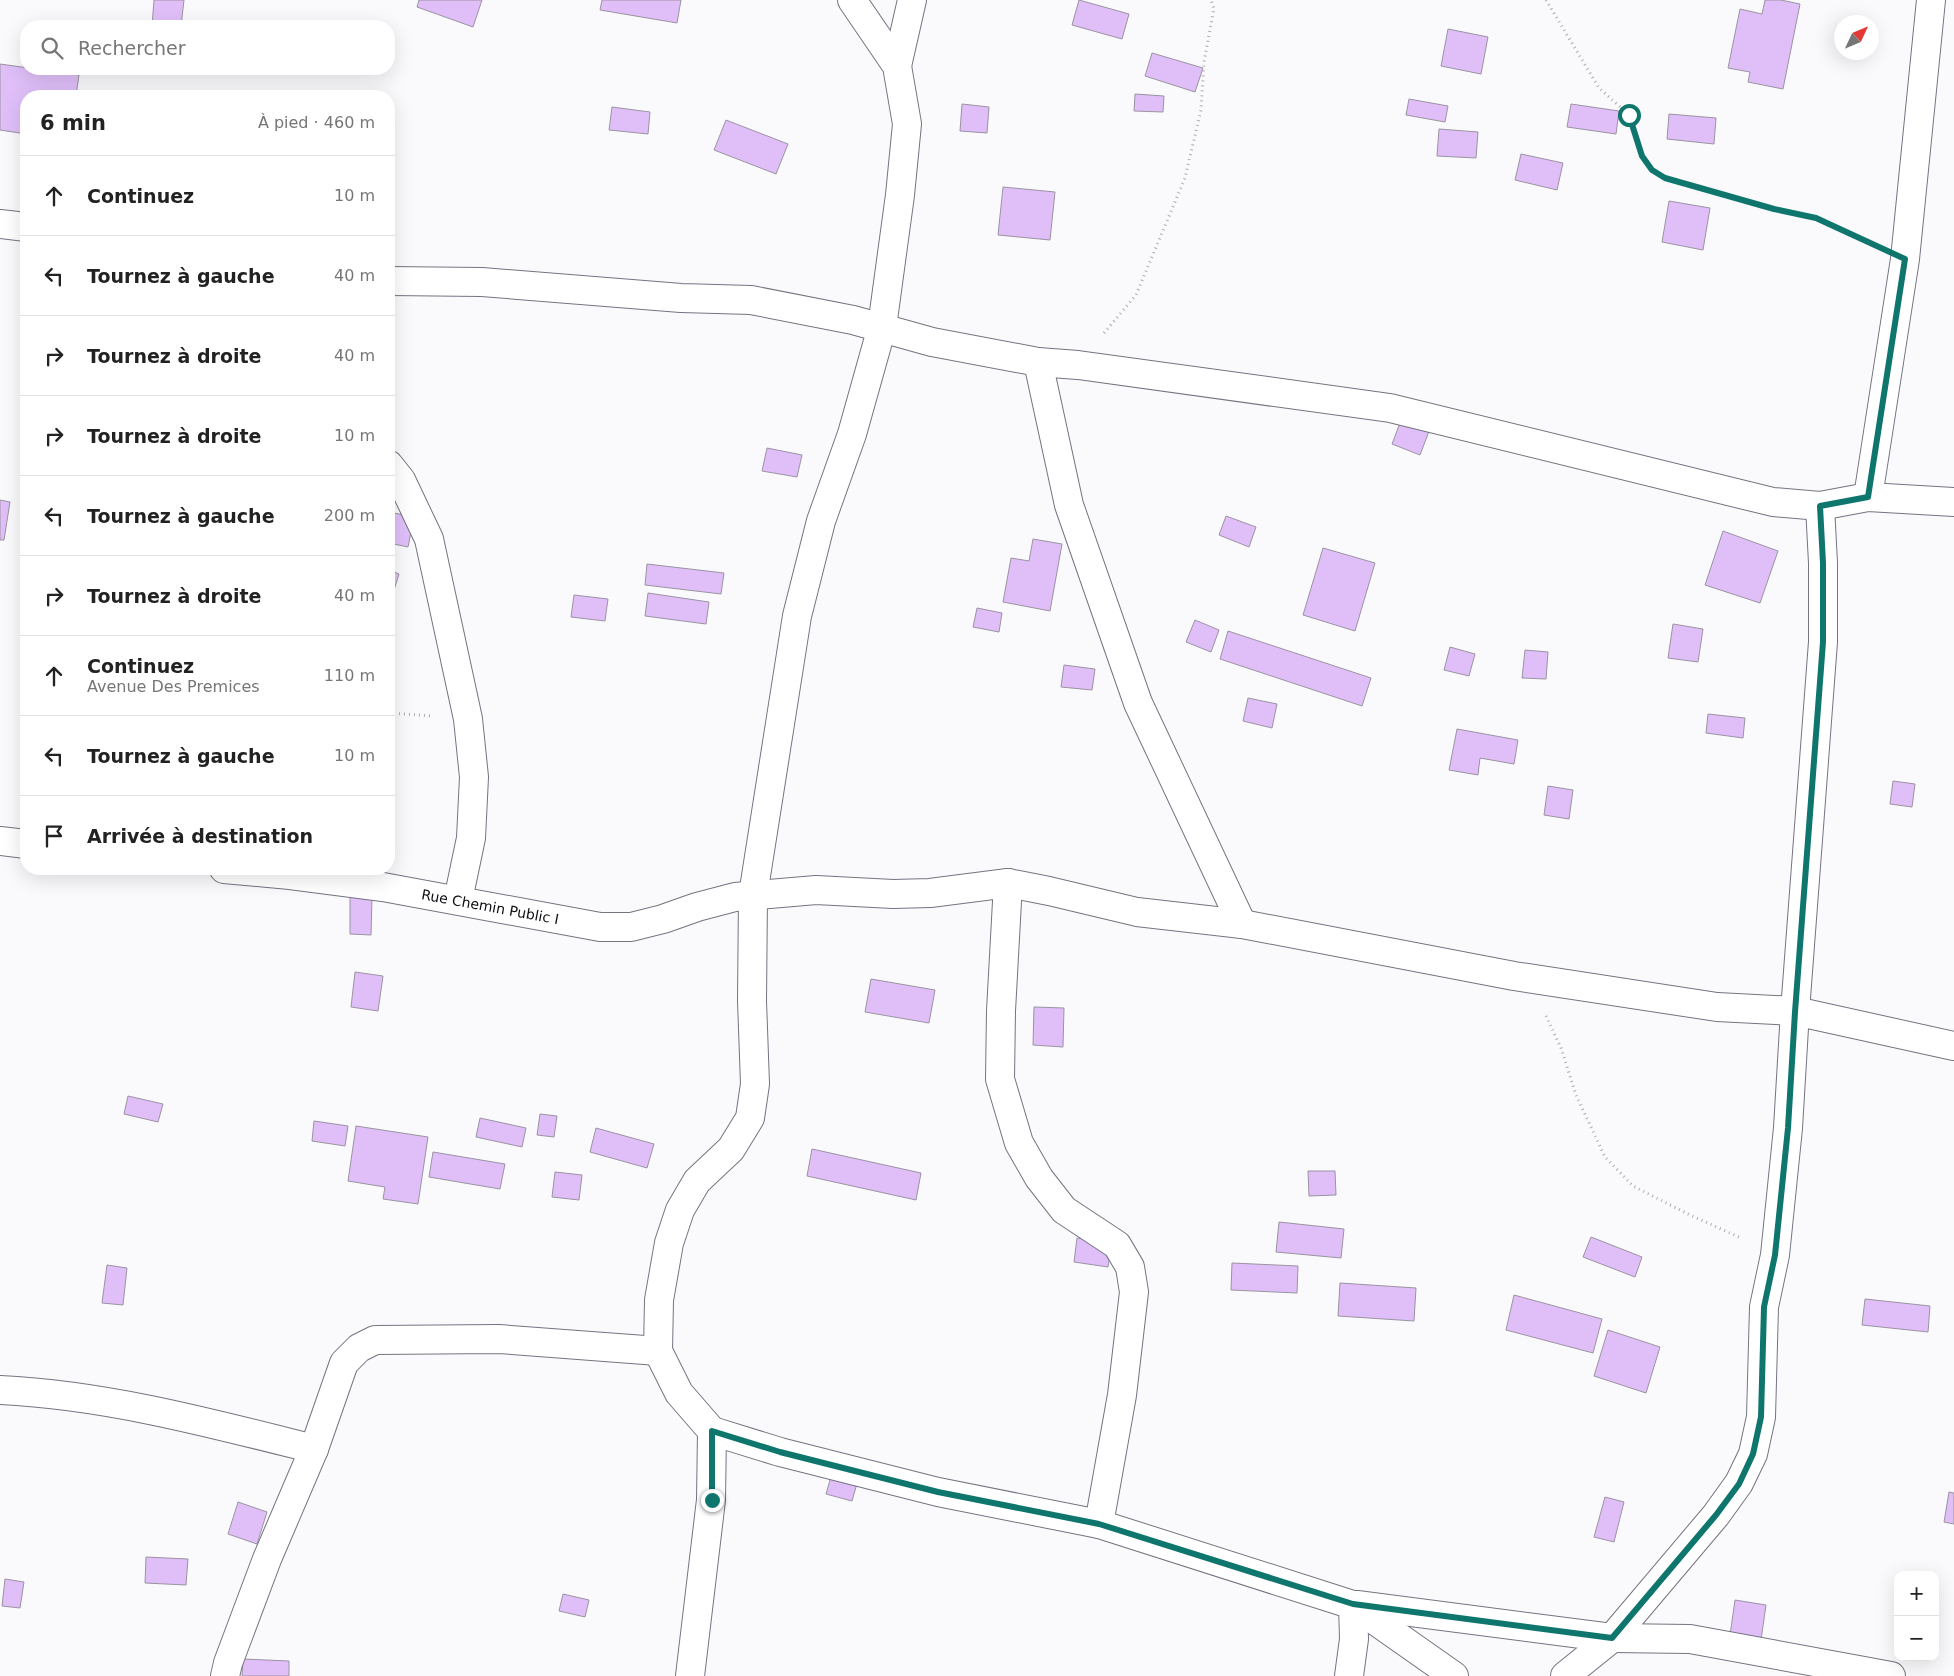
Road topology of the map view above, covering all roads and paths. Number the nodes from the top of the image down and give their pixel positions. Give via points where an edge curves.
1 (852, 0) edge
2 (912, 0) edge
3 (1211, 0) edge
4 (1546, 0) edge
5 (1931, 0) edge
6 (898, 66) junction
7 (0, 224) edge
8 (20, 226) edge
9 (1905, 259) junction
10 (395, 282) edge
11 (882, 327) junction
12 (1038, 362) junction
13 (1078, 364) junction
14 (395, 472) edge
15 (1868, 497) junction
16 (1954, 502) edge
17 (1820, 506) junction
18 (395, 713) edge
19 (468, 719) junction
20 (0, 841) edge
21 (20, 843) edge
22 (296, 875) edge
23 (1008, 883) junction
24 (753, 895) junction
25 (458, 900) junction
26 (1242, 924) junction
27 (1514, 976) junction
28 (1795, 1012) junction
29 (1954, 1046) edge
30 (1775, 1255) junction
31 (658, 1351) junction
32 (0, 1390) edge
33 (712, 1431) junction
34 (314, 1449) junction
35 (1099, 1524) junction
36 (1353, 1604) junction
37 (1612, 1638) junction
38 (225, 1676) edge
39 (690, 1676) edge
40 (1349, 1676) edge
41 (1454, 1676) edge
42 (1565, 1676) edge
43 (1891, 1676) edge

1 - 6 street
2 - 6 street
3 - 13 path via 1214,8 1204,62 1201,110 1184,178 1136,295
4 - 9 path via 1599,88 1629,115 1642,156 1652,170 1665,178 1816,218
5 - 9 street
6 - 11 street via 907,124
7 - 8 street
9 - 15 street
10 - 11 street via 482,282 681,298 751,300
11 - 12 street via 932,342
11 - 24 street via 852,434 821,521 797,616
12 - 13 street
12 - 26 street via 1068,505 1138,703
13 - 17 street via 1390,408 1773,502
14 - 19 street via 429,539
15 - 16 street
15 - 17 street
17 - 28 street via 1823,642
18 - 19 path
19 - 25 street via 474,777 471,838
20 - 21 street
22 - 25 street, Rue Chemin Public I
23 - 24 street, Rue Chemin Public I via 930,893 816,890
23 - 26 street, Rue Chemin Public I via 1137,912
23 - 35 street via 1000,1079 1019,1143 1039,1178 1064,1210 1117,1245 1130,1267 1134,1292 1122,1395
24 - 25 street, Rue Chemin Public I via 720,900 663,919 624,927 600,927
24 - 31 street via 755,1084 750,1118 731,1149 697,1181 680,1210 669,1243 658,1300
26 - 27 street, Rue Chemin Public I
27 - 28 street, Rue Chemin Public I via 1717,1007
27 - 30 path via 1546,1016 1561,1048 1576,1095 1605,1157 1633,1186
28 - 29 street, Rue Chemin Public I
28 - 30 street via 1788,1128
30 - 37 street via 1764,1307 1761,1417 1753,1454 1739,1484 1716,1515
31 - 33 street via 679,1393
31 - 34 street via 499,1338 375,1340 359,1348 344,1363
32 - 34 street via 42,1392 108,1402
33 - 35 street via 780,1452 938,1492
33 - 39 street via 712,1500
34 - 38 street via 267,1559
35 - 36 street
36 - 37 street
36 - 40 street via 1354,1639
36 - 41 street
37 - 42 street
37 - 43 street via 1690,1639

